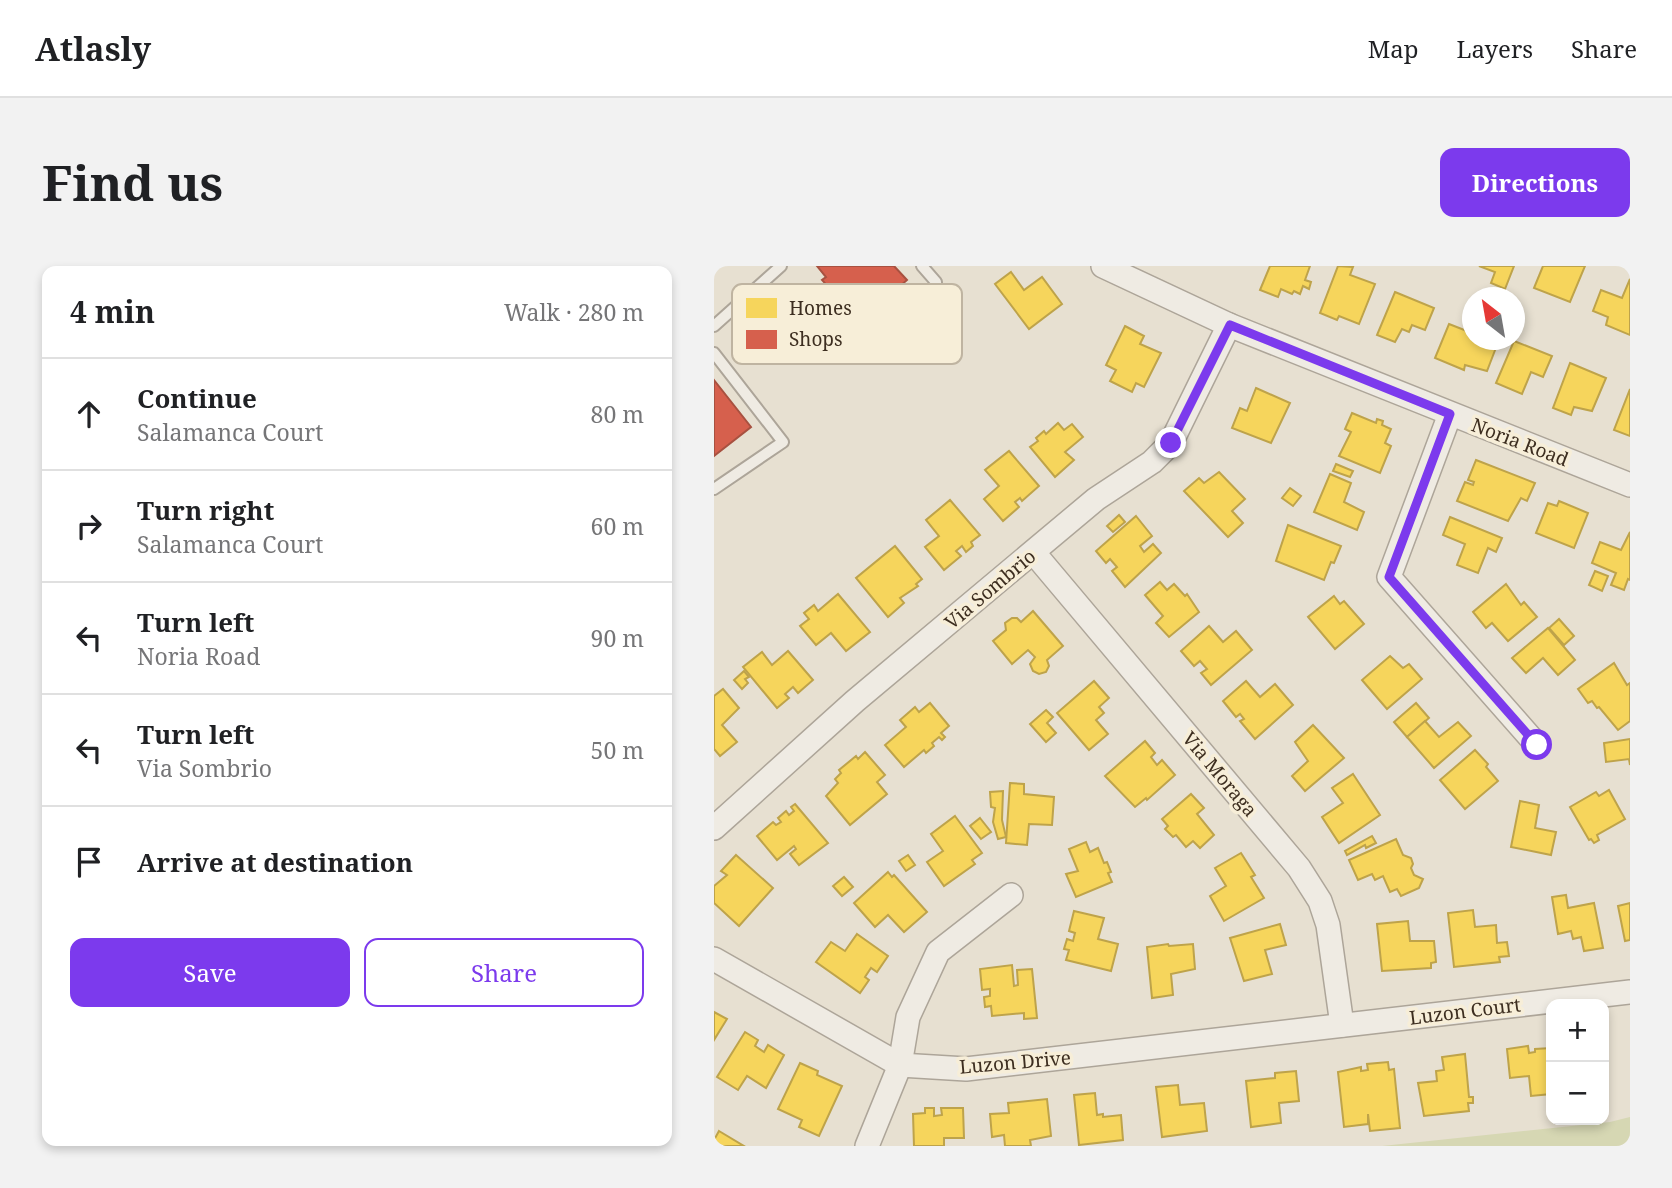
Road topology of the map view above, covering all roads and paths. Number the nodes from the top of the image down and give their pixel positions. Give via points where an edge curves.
1 (780, 266) edge
2 (922, 266) edge
3 (1102, 266) edge
4 (760, 284) edge
5 (936, 284) edge
6 (732, 310) edge
7 (1230, 325) junction
8 (714, 326) edge
9 (714, 353) edge
10 (1450, 414) junction
11 (1630, 485) edge
12 (714, 489) edge
13 (1034, 552) junction
14 (1537, 745) dead end
15 (714, 828) edge
16 (1011, 895) dead end
17 (714, 959) edge
18 (1630, 992) edge
19 (1342, 1025) junction
20 (900, 1065) junction
21 (867, 1146) edge

1 - 4 lane
2 - 5 lane
3 - 7 street, Noria Road
6 - 8 lane
7 - 10 street, Noria Road
7 - 13 street, Via Sombrio via 1171,443
9 - 12 lane via 783,442
10 - 11 street, Noria Road
10 - 14 street via 1389,577
13 - 15 street, Via Sombrio via 855,701
13 - 19 street, Via Moraga via 1299,868 1320,901 1328,925
16 - 20 street via 939,952 908,1017
17 - 20 street, Luzon Drive
18 - 19 street, Luzon Court
19 - 20 street, Luzon Drive via 966,1069
20 - 21 street

